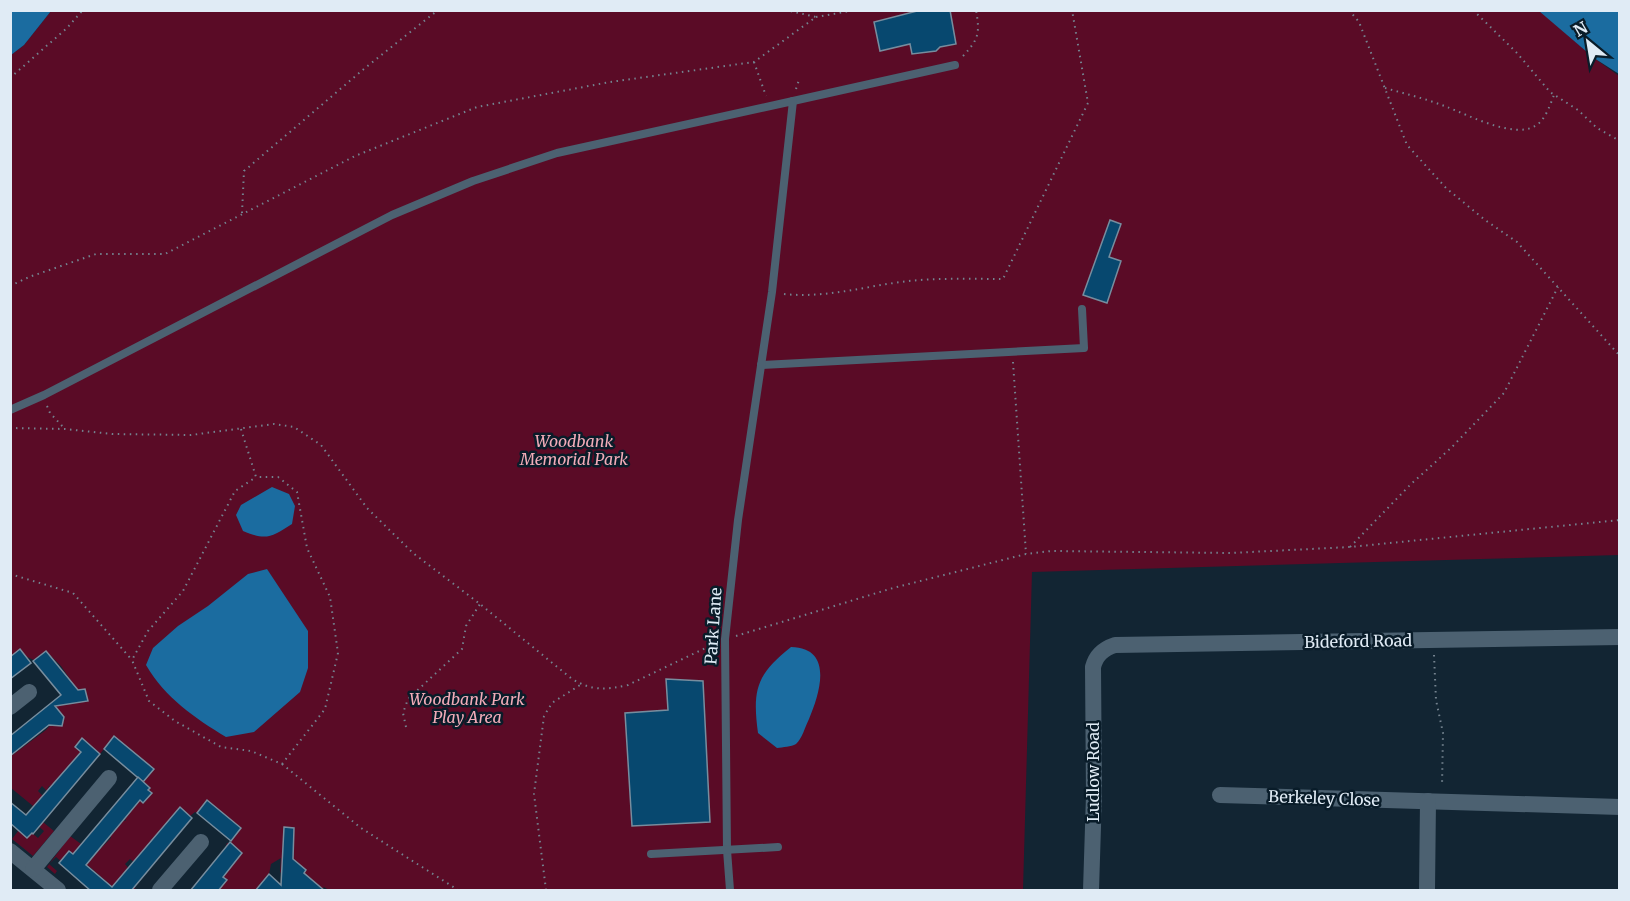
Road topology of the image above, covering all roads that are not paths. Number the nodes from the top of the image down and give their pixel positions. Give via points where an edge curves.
1 (955, 65) road end
2 (793, 100) junction
3 (1082, 309) dead end
4 (761, 365) junction
5 (10, 410) edge
6 (1620, 637) edge
7 (1098, 654) joint
8 (29, 692) dead end
9 (10, 707) edge
10 (109, 778) dead end
11 (1220, 795) dead end
12 (1435, 801) junction
13 (1620, 807) edge
14 (201, 842) dead end
15 (778, 847) dead end
16 (727, 850) junction
17 (10, 851) edge
18 (651, 854) dead end
19 (33, 869) junction
20 (58, 891) edge
21 (160, 891) edge
22 (730, 891) edge
23 (1091, 891) edge
24 (1427, 891) edge

1 - 2 lane
2 - 4 lane, Park Lane
2 - 5 lane via 557,153 473,182 392,215
3 - 4 lane via 1084,348
4 - 16 lane, Park Lane via 725,639
6 - 7 street, Bideford Road via 1115,645
7 - 23 street, Ludlow Road via 1093,667
8 - 9 street
10 - 19 street
11 - 12 street, Berkeley Close
12 - 13 street, Berkeley Close
12 - 24 street
14 - 21 street
15 - 16 lane
16 - 18 lane
16 - 22 lane, Park Lane
17 - 19 street
19 - 20 street

